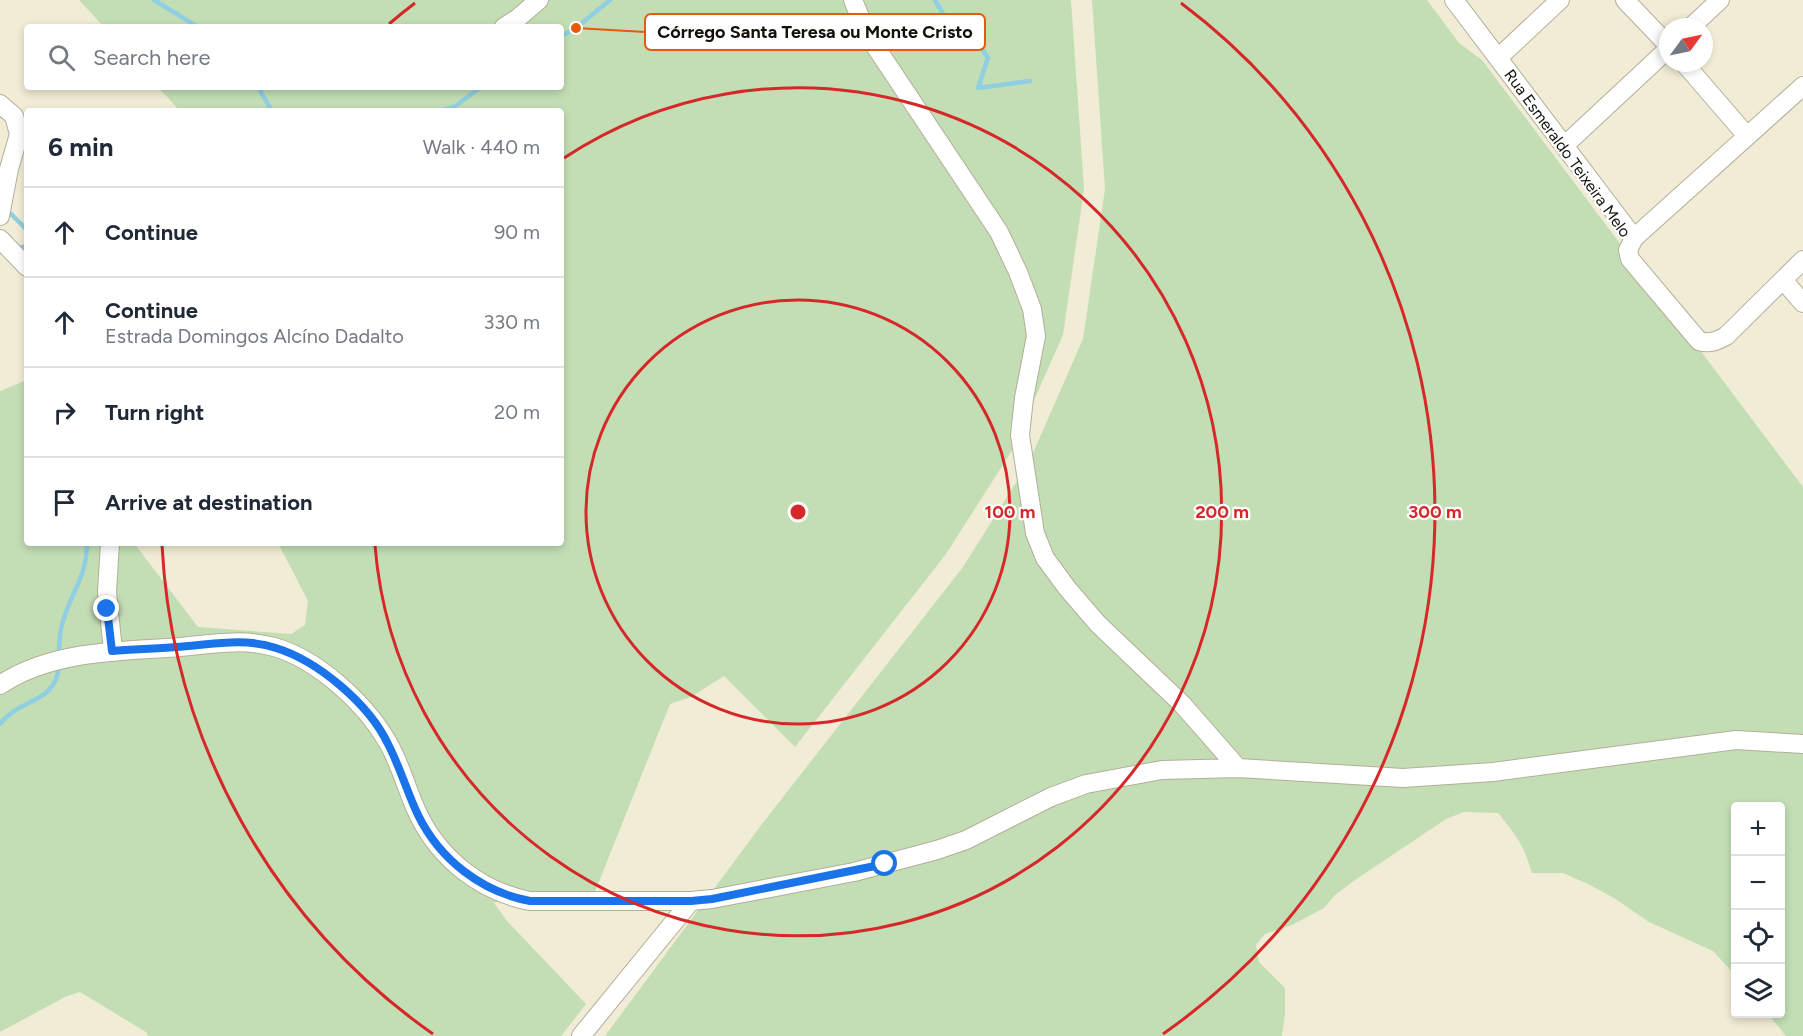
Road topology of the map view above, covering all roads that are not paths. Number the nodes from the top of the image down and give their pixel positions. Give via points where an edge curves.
1 (538, 0) edge
2 (854, 0) edge
3 (1454, 0) edge
4 (1560, 0) edge
5 (1625, 0) edge
6 (1720, 0) edge
7 (1701, 18) edge
8 (509, 24) edge
9 (1659, 37) edge
10 (1659, 56) edge
11 (1498, 58) junction
12 (1692, 72) edge
13 (1803, 86) edge
14 (0, 104) edge
15 (1747, 135) junction
16 (1565, 145) junction
17 (0, 216) edge
18 (1634, 238) junction
19 (0, 239) edge
20 (1803, 260) edge
21 (24, 264) edge
22 (1783, 280) junction
23 (1803, 303) edge
24 (110, 546) edge
25 (112, 651) junction
26 (0, 685) edge
27 (1803, 744) edge
28 (1238, 768) junction
29 (691, 901) junction
30 (581, 1036) edge

1 - 8 street
2 - 28 street via 867,34 999,232 1032,309 1036,336 1020,435 1035,533 1045,558 1098,624 1182,704
3 - 11 street, Rua Esmeraldo Teixeira Melo
4 - 11 street
5 - 9 street
6 - 7 street
10 - 16 street
11 - 16 street, Rua Esmeraldo Teixeira Melo
12 - 15 street
13 - 15 street
14 - 17 street via 14,116 19,134
15 - 18 street
16 - 18 street, Rua Esmeraldo Teixeira Melo
18 - 22 street, Rua Esmeraldo Teixeira Melo via 1628,250 1630,259 1699,341 1706,343 1726,336
19 - 21 street
20 - 22 street
22 - 23 street
24 - 25 street via 107,592
25 - 26 street via 54,662
25 - 29 street via 253,643 275,647 303,660 329,677 373,720 388,743 419,818 464,872 492,890 530,901
27 - 28 street via 1736,740 1493,772 1403,778
28 - 29 street via 1162,770 1086,784 937,850 854,872
29 - 30 street

